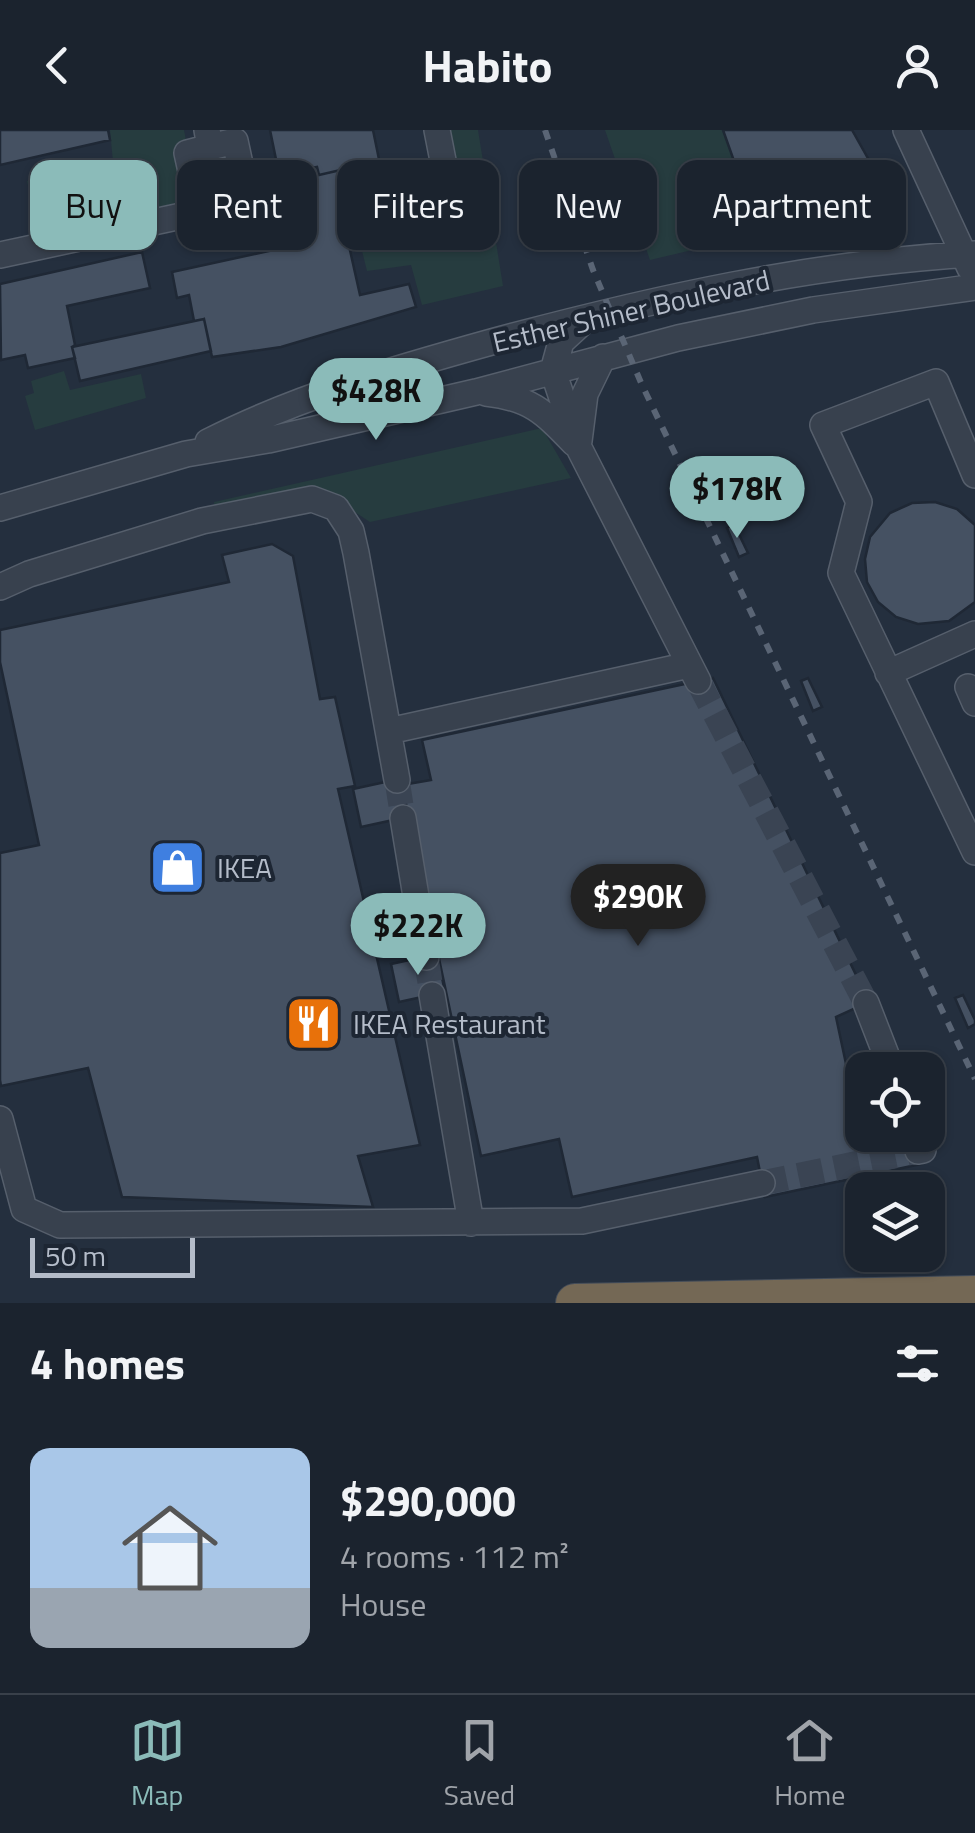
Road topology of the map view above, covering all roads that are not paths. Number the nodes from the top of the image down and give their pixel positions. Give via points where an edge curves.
1 (436, 130) edge
2 (906, 130) edge
3 (208, 139) edge
4 (189, 160) edge
5 (239, 160) edge
6 (443, 160) edge
7 (177, 217) edge
8 (0, 254) edge
9 (970, 254) edge
10 (975, 284) edge
11 (590, 316) junction
12 (603, 357) junction
13 (553, 370) junction
14 (476, 392) junction
15 (968, 435) edge
16 (578, 446) junction
17 (186, 454) junction
18 (975, 475) edge
19 (0, 508) edge
20 (0, 587) edge
21 (975, 634) edge
22 (888, 673) junction
23 (389, 731) junction
24 (397, 780) tunnel mouth
25 (403, 818) tunnel mouth
26 (975, 852) edge
27 (426, 956) tunnel mouth
28 (432, 994) tunnel mouth
29 (866, 1003) tunnel mouth
30 (885, 1052) edge
31 (0, 1119) edge
32 (762, 1182) tunnel mouth
33 (471, 1223) junction
34 (975, 1295) edge
35 (575, 1303) edge

1 - 6 street
2 - 9 street
3 - 4 street via 187,152
3 - 5 street via 235,142
7 - 8 street
9 - 10 street
9 - 11 street, Esther Shiner Boulevard via 816,270
10 - 12 street, Esther Shiner Boulevard via 813,310
11 - 13 street via 561,342
11 - 17 street, Esther Shiner Boulevard via 258,417
12 - 13 street, Esther Shiner Boulevard
12 - 16 street via 585,394
13 - 14 street, Esther Shiner Boulevard
13 - 16 street
14 - 16 street via 529,402
14 - 17 street, Esther Shiner Boulevard
15 - 18 street
15 - 22 street via 936,382 824,424 859,502 841,573
16 - 23 street via 693,673
17 - 19 street, Esther Shiner Boulevard
20 - 23 street via 202,520 312,500 336,508 351,531
21 - 22 street
22 - 26 street
23 - 24 street
25 - 27 street
28 - 33 street
29 - 30 street
31 - 33 street via 24,1209 60,1225
32 - 33 street via 582,1221
34 - 35 highway

